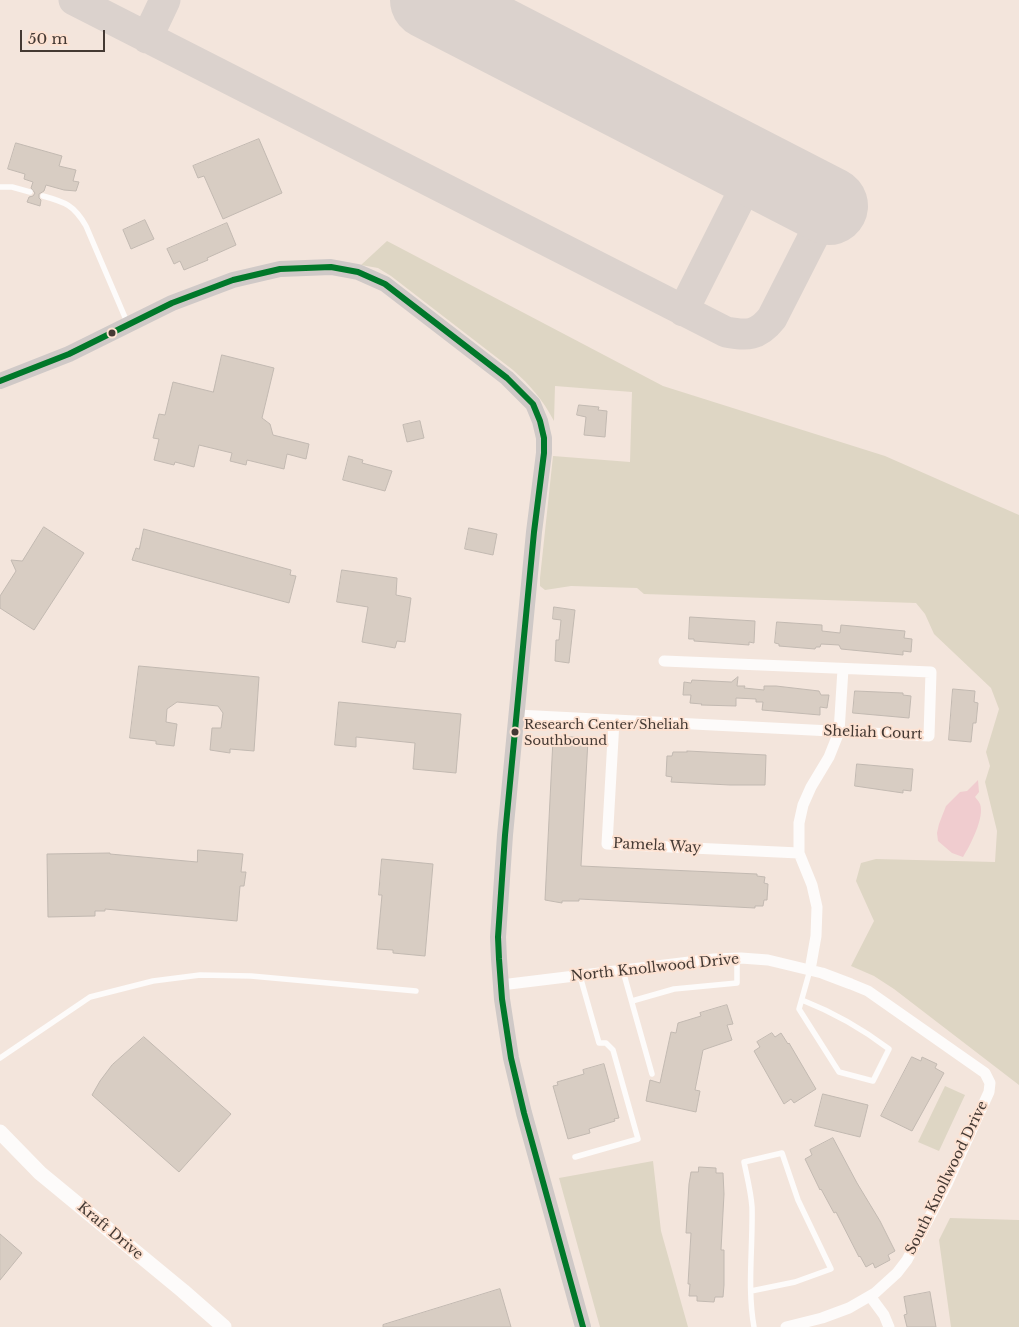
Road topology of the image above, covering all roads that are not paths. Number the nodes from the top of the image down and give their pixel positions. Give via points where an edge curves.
1 (0, 187) edge
2 (30, 192) dead end
3 (42, 196) dead end
4 (128, 324) junction
5 (0, 382) edge
6 (664, 661) dead end
7 (843, 669) junction
8 (517, 715) junction
9 (614, 721) junction
10 (839, 732) junction
11 (799, 853) junction
12 (737, 958) junction
13 (810, 970) junction
14 (623, 971) junction
15 (580, 976) junction
16 (501, 985) junction
17 (416, 990) dead end
18 (802, 1000) junction
19 (632, 1001) junction
20 (0, 1058) edge
21 (652, 1074) dead end
22 (987, 1075) joint
23 (0, 1132) edge
24 (575, 1157) dead end
25 (751, 1291) junction
26 (870, 1296) junction
27 (224, 1327) edge
28 (583, 1327) edge
29 (754, 1327) edge
30 (786, 1327) edge
31 (890, 1327) edge

1 - 2 lane
3 - 4 lane via 65,203 80,215
4 - 5 main road via 70,354
4 - 8 main road via 204,290 263,272 302,267 345,268 385,284 516,386 537,412 544,438
6 - 7 street, Sheliah Court
7 - 10 street
7 - 10 street, Sheliah Court via 931,672 928,736
8 - 9 street, Sheliah Court
8 - 16 main road via 498,937
9 - 10 street, Sheliah Court
9 - 11 street, Pamela Way via 607,844
10 - 11 street via 835,746 803,805
11 - 13 street via 818,907
12 - 13 street, North Knollwood Drive via 768,960
12 - 14 street, North Knollwood Drive
12 - 19 lane via 737,983 674,989
13 - 18 lane
13 - 22 street, North Knollwood Drive via 868,991
14 - 15 street, North Knollwood Drive
14 - 19 lane
15 - 16 street, North Knollwood Drive
15 - 24 lane via 599,1043 609,1045 613,1050 638,1139
16 - 28 main road via 511,1058 524,1113
17 - 20 lane via 251,976 200,975 152,981 90,997
18 - 18 lane via 799,1009 836,1069 873,1081 889,1049 832,1012
19 - 21 lane
22 - 26 street, South Knollwood Drive via 989,1092 947,1184 907,1260
23 - 27 street, Kraft Drive via 40,1173
25 - 25 lane via 752,1206 744,1162 782,1152 798,1200 832,1269 796,1282
25 - 29 lane
26 - 30 street, South Knollwood Drive via 834,1314
26 - 31 street

